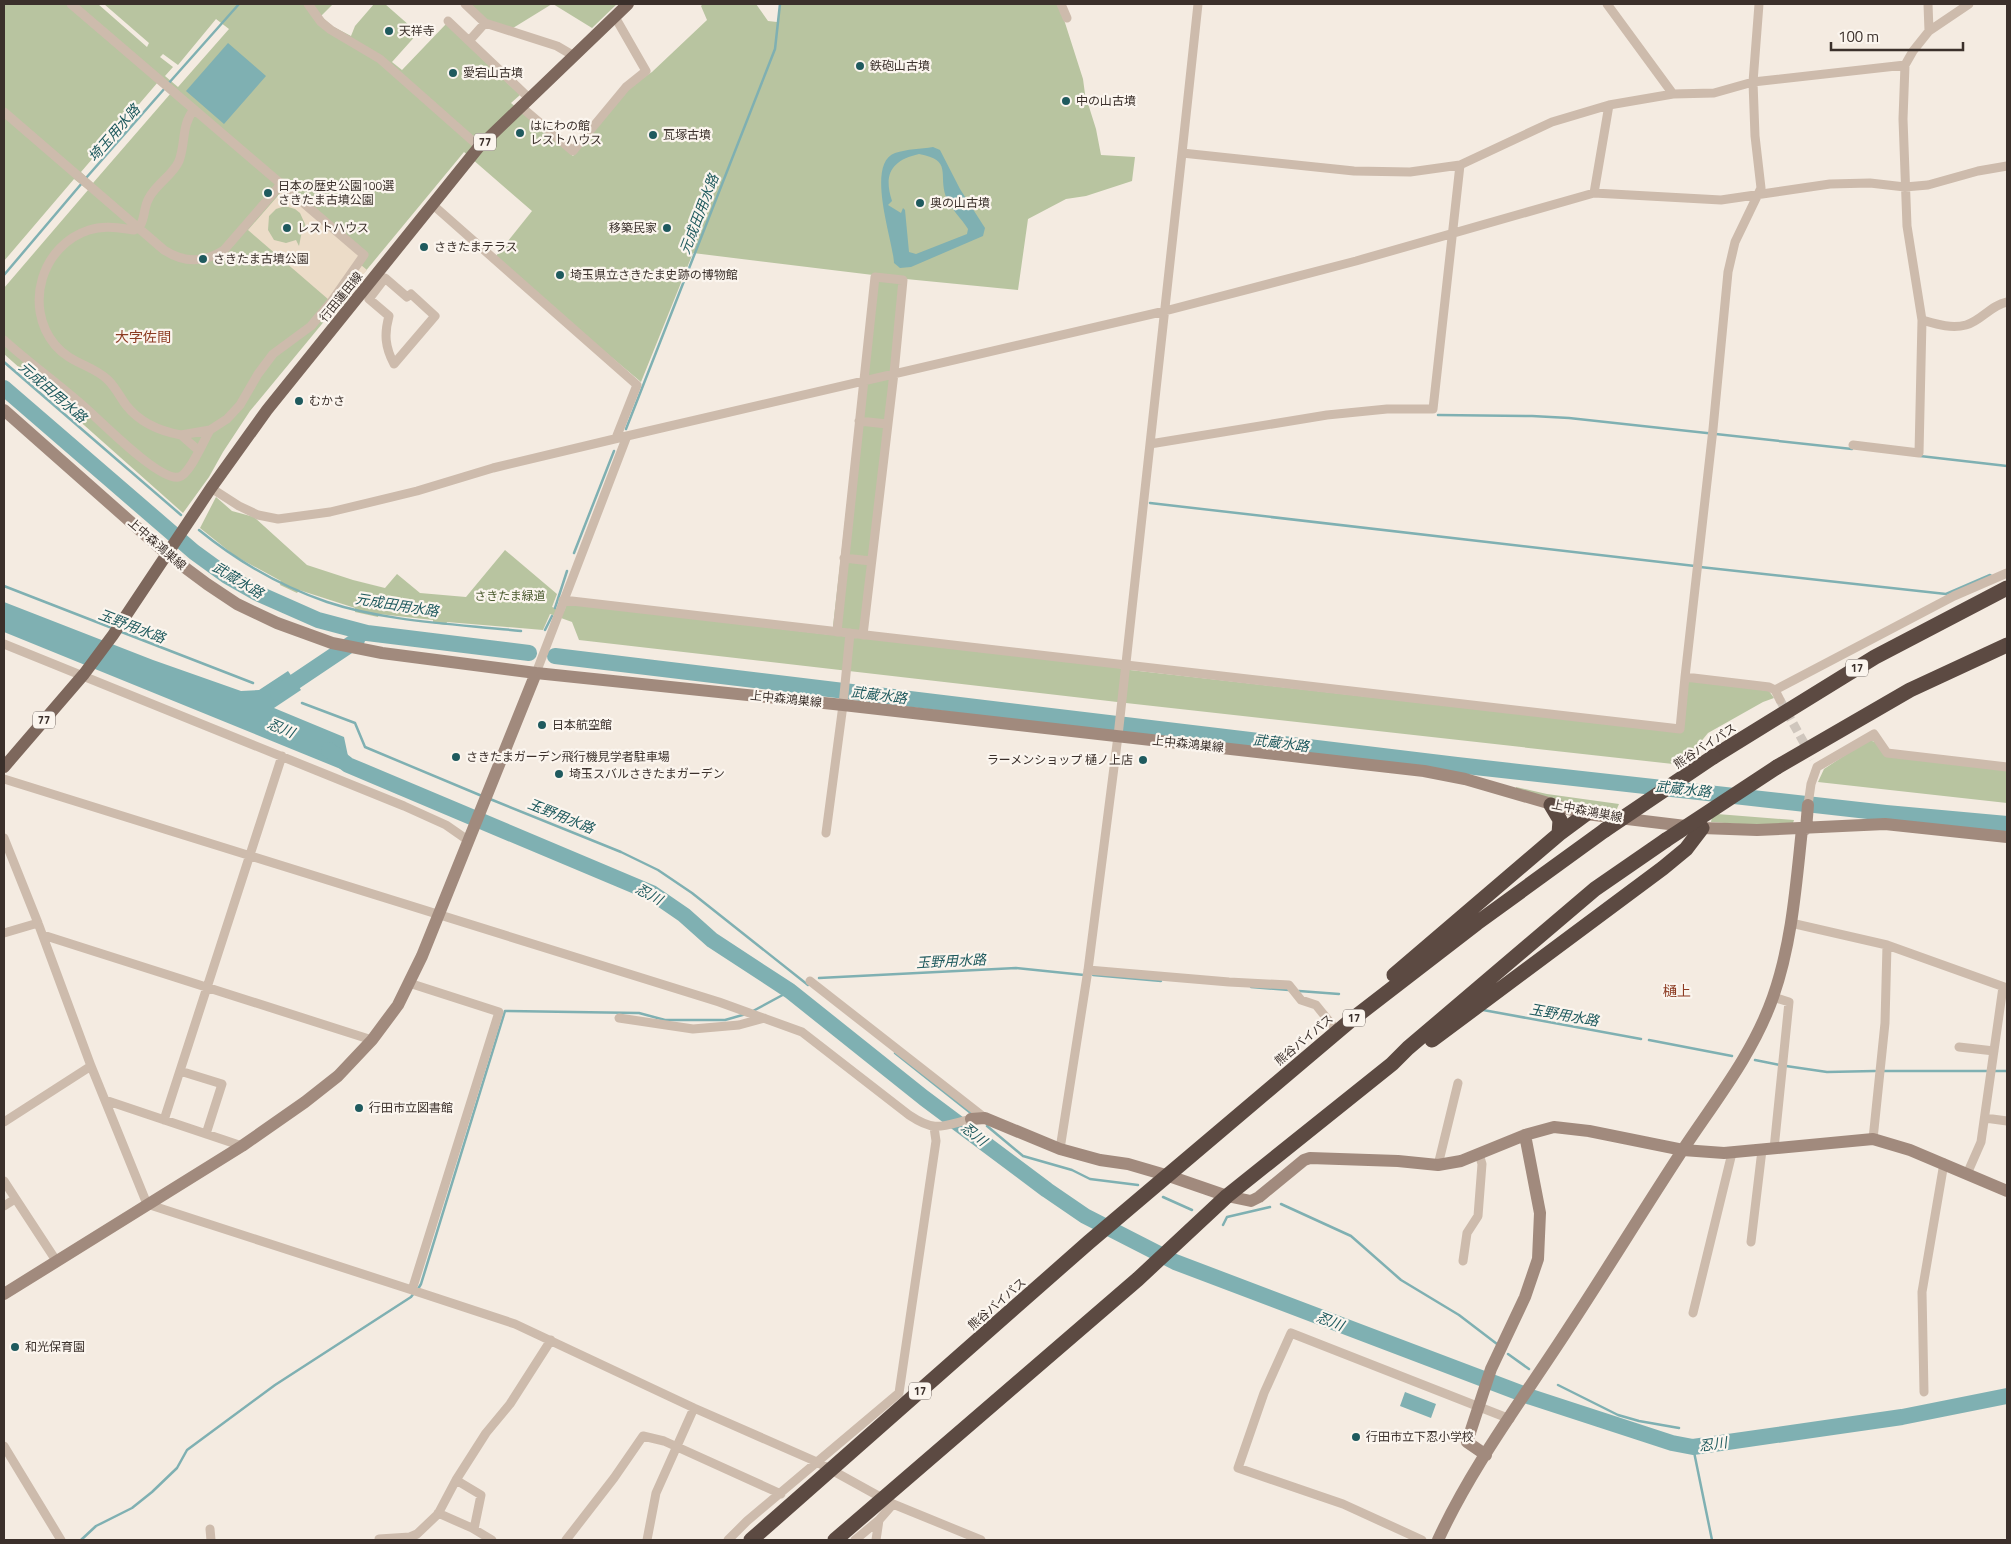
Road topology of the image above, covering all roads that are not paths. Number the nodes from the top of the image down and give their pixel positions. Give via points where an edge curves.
1 (71, 4) edge
2 (308, 4) edge
3 (465, 4) edge
4 (628, 4) edge
5 (1061, 4) edge
6 (1198, 4) edge
7 (1608, 4) edge
8 (1760, 4) edge
9 (1928, 4) edge
10 (1969, 4) edge
11 (614, 17) junction
12 (1067, 18) dead end
13 (448, 21) dead end
14 (485, 23) junction
15 (1929, 32) junction
16 (469, 41) junction
17 (574, 56) junction
18 (1905, 65) junction
19 (1754, 82) junction
20 (1673, 94) junction
21 (525, 102) junction
22 (1609, 105) junction
23 (194, 109) junction
24 (4, 112) edge
25 (475, 143) dead end
26 (1182, 153) junction
27 (1460, 165) junction
28 (2007, 166) edge
29 (282, 183) junction
30 (1905, 187) junction
31 (1594, 193) junction
32 (1759, 196) junction
33 (433, 205) junction
34 (138, 227) junction
35 (1452, 234) junction
36 (369, 298) joint
37 (2007, 302) edge
38 (1165, 311) junction
39 (1922, 320) junction
40 (4, 340) edge
41 (894, 373) junction
42 (863, 381) junction
43 (4, 410) edge
44 (858, 421) junction
45 (887, 424) junction
46 (210, 430) junction
47 (181, 435) junction
48 (627, 436) junction
49 (616, 438) junction
50 (1150, 444) junction
51 (1853, 445) dead end
52 (198, 450) junction
53 (211, 488) junction
54 (171, 550) junction
55 (844, 558) junction
56 (871, 561) junction
57 (2007, 574) edge
58 (2007, 588) edge
59 (563, 600) junction
60 (837, 632) junction
61 (850, 633) junction
62 (863, 635) junction
63 (4, 644) edge
64 (2007, 645) edge
65 (1125, 665) junction
66 (538, 667) junction
67 (82, 675) junction
68 (1685, 677) junction
69 (1775, 690) junction
70 (1780, 700) tunnel mouth
71 (843, 701) junction
72 (1118, 732) junction
73 (282, 756) junction
74 (4, 767) edge
75 (2007, 767) edge
76 (4, 779) edge
77 (1552, 805) junction
78 (1808, 805) joint
79 (1586, 814) junction
80 (1702, 828) junction
81 (1804, 829) junction
82 (826, 833) dead end
83 (1559, 834) junction
84 (2007, 837) edge
85 (4, 838) edge
86 (470, 838) junction
87 (249, 857) junction
88 (440, 914) junction
89 (38, 923) junction
90 (1792, 923) junction
91 (4, 933) edge
92 (43, 935) junction
93 (1887, 945) junction
94 (1088, 970) junction
95 (810, 981) dead end
96 (409, 983) junction
97 (207, 987) junction
98 (2005, 987) edge
99 (1773, 997) junction
100 (619, 1018) dead end
101 (764, 1018) junction
102 (1350, 1021) junction
103 (1337, 1032) junction
104 (372, 1040) junction
105 (1958, 1047) dead end
106 (1994, 1051) junction
107 (1392, 1064) junction
108 (92, 1066) junction
109 (180, 1072) junction
110 (1458, 1083) dead end
111 (105, 1100) junction
112 (985, 1118) junction
113 (1985, 1118) junction
114 (971, 1119) joint
115 (164, 1120) junction
116 (2007, 1121) edge
117 (4, 1122) edge
118 (937, 1127) junction
119 (206, 1134) junction
120 (1525, 1135) junction
121 (1872, 1139) junction
122 (242, 1146) junction
123 (1060, 1149) junction
124 (1768, 1149) junction
125 (1683, 1150) junction
126 (1732, 1153) junction
127 (1479, 1154) junction
128 (1944, 1163) junction
129 (1438, 1165) junction
130 (1966, 1174) junction
131 (1169, 1176) junction
132 (4, 1181) edge
133 (2007, 1192) edge
134 (1227, 1196) junction
135 (15, 1199) junction
136 (147, 1204) junction
137 (4, 1206) edge
138 (1751, 1242) dead end
139 (1463, 1261) dead end
140 (57, 1262) junction
141 (412, 1290) junction
142 (4, 1294) edge
143 (1693, 1313) dead end
144 (551, 1340) junction
145 (1924, 1392) dead end
146 (1480, 1404) junction
147 (694, 1408) junction
148 (1510, 1419) junction
149 (4, 1446) edge
150 (676, 1446) junction
151 (1486, 1455) junction
152 (817, 1462) junction
153 (832, 1469) junction
154 (456, 1480) junction
155 (781, 1494) junction
156 (888, 1502) junction
157 (438, 1513) junction
158 (879, 1520) junction
159 (210, 1529) dead end
160 (474, 1530) junction
161 (380, 1539) dead end
162 (61, 1540) edge
163 (212, 1540) edge
164 (492, 1540) edge
165 (566, 1540) edge
166 (647, 1540) edge
167 (728, 1540) edge
168 (751, 1540) edge
169 (835, 1540) edge
170 (855, 1540) edge
171 (876, 1540) edge
172 (981, 1540) edge
173 (1422, 1540) edge
174 (1438, 1540) edge

1 - 23 street
2 - 25 street via 321,22 380,59
3 - 14 street
4 - 11 main road, 行田蓮田線 / 77
5 - 12 street
6 - 26 street
7 - 20 street
8 - 19 street
9 - 15 street
10 - 15 street
11 - 17 main road, 行田蓮田線 / 77
11 - 21 street via 646,71 626,87 574,151
13 - 16 street
14 - 16 street
14 - 17 street via 557,46
15 - 18 street via 1912,51
16 - 21 street
17 - 21 main road, 行田蓮田線 / 77
18 - 19 street
18 - 30 street
19 - 20 street via 1714,92
19 - 32 street
20 - 22 street
21 - 33 main road, 行田蓮田線 / 77 via 478,148
22 - 27 street via 1552,122
22 - 31 street
23 - 29 street
23 - 34 street via 186,120 178,162 149,196 143,221
24 - 34 street
26 - 27 street via 1354,171 1410,172
26 - 38 street
27 - 35 street
28 - 30 street
29 - 34 street via 228,246 217,255 201,260 186,260 170,254
29 - 46 street via 364,255 311,326 273,354 240,405
30 - 32 street via 1870,183 1830,184
30 - 39 street via 1906,226
31 - 32 street via 1721,200
31 - 35 street
32 - 68 street via 1734,242 1728,272
33 - 49 street via 637,385
33 - 53 main road, 行田蓮田線 / 77 via 267,410
34 - 47 street via 134,230 98,227 82,232 64,244 50,259 43,275 39,310 54,344 67,356 106,378 125,404 145,423
35 - 38 street
35 - 50 street via 1433,410 1387,408
36 - 36 street via 385,278 407,297 411,294 434,316 394,364 385,339 389,316
37 - 39 street via 1966,325 1943,326
38 - 41 street
38 - 50 street
39 - 51 street via 1919,453
40 - 52 street via 83,404 126,444 168,475 184,474
41 - 42 street
41 - 42 street via 902,280 875,277
41 - 45 street
42 - 44 street
42 - 48 street
43 - 54 street, 上中森鴻巣線
44 - 45 street
44 - 55 street
45 - 56 street
46 - 47 street
46 - 52 street
47 - 52 street
48 - 49 street
48 - 59 street
49 - 53 street via 397,496 330,512 278,519 247,511
50 - 65 street
53 - 54 main road, 行田蓮田線 / 77
54 - 66 street, 上中森鴻巣線 via 207,584 237,604 332,643 366,650
54 - 67 main road, 行田蓮田線 / 77 via 115,633
55 - 56 street
55 - 60 street
56 - 62 street
57 - 69 street via 1954,596
58 - 102 highway, 熊谷バイパス / 17, bridge via 1875,657 1713,758 1605,830
59 - 60 street
59 - 66 street
60 - 61 street
61 - 62 street
61 - 71 street
62 - 65 street
63 - 67 street
64 - 107 highway, bridge via 1910,690 1776,767 1666,840 1595,890
65 - 68 street via 1680,729
65 - 72 street
66 - 71 street, 上中森鴻巣線
66 - 86 street
67 - 73 street
67 - 74 main road, 77
68 - 69 street
69 - 70 street
71 - 72 street, 上中森鴻巣線
71 - 82 street
72 - 77 street, 上中森鴻巣線 via 1424,771 1465,779
72 - 94 street
73 - 86 street
73 - 87 street
75 - 78 street via 1887,753 1874,734 1815,763
76 - 87 street
77 - 79 street, 上中森鴻巣線
77 - 83 highway via 1560,820
78 - 81 street
79 - 80 street, 上中森鴻巣線
79 - 83 highway, 17
80 - 81 street, 上中森鴻巣線
80 - 107 highway via 1686,849 1663,868 1413,1054
81 - 84 street, 上中森鴻巣線 via 1899,825
81 - 90 street
83 - 102 highway, 17 via 1369,996
85 - 89 street
86 - 88 street
87 - 88 street
87 - 97 street
88 - 96 street
88 - 101 street
89 - 91 street
89 - 92 street
90 - 93 street
90 - 99 street
92 - 97 street
92 - 108 street
93 - 98 street
93 - 121 street via 1885,1023
94 - 103 street via 1288,985 1301,1000 1316,1005
94 - 123 street
95 - 112 street
96 - 104 street
96 - 141 street via 499,1012
97 - 104 street
97 - 109 street
98 - 106 street
99 - 124 street via 1789,1002
99 - 125 street via 1756,1036 1727,1086
100 - 101 street via 693,1030 739,1025
101 - 118 street via 802,1032 909,1115 925,1126
102 - 103 highway, 熊谷バイパス / 17
103 - 131 highway, 熊谷バイパス / 17
104 - 122 street via 338,1076
105 - 106 street
106 - 113 street
107 - 134 highway
108 - 111 street
108 - 117 street
109 - 115 street
109 - 119 street via 222,1084
110 - 129 street
111 - 115 street
111 - 136 street
112 - 114 street
112 - 123 street
113 - 116 street
113 - 130 street via 1981,1142
114 - 118 street
115 - 119 street
118 - 152 street via 899,1393
119 - 122 street
120 - 125 street via 1554,1127
120 - 127 street
120 - 146 street via 1540,1212 1538,1259 1525,1297 1491,1369
121 - 124 street
121 - 128 street
122 - 136 street
123 - 131 street
124 - 126 street
124 - 138 street
125 - 126 street
125 - 148 street
126 - 143 street
127 - 129 street
127 - 139 street via 1482,1164 1478,1216 1467,1232
128 - 130 street
128 - 145 street via 1922,1292
129 - 134 street via 1310,1158 1251,1201
130 - 133 street
131 - 134 street
131 - 153 highway, 熊谷バイパス / 17 via 1089,1242
132 - 135 street
134 - 156 highway
135 - 137 street
135 - 140 street
136 - 140 street
136 - 141 street
140 - 142 street
141 - 144 street via 515,1324
144 - 147 street
144 - 154 street
146 - 148 street
146 - 151 street via 1468,1442
146 - 173 street via 1292,1333 1268,1385 1238,1468 1343,1504
147 - 150 street
147 - 152 street
148 - 151 street
149 - 162 street
150 - 155 street
150 - 165 street via 642,1436
150 - 166 street via 656,1493
151 - 174 street
152 - 153 street
152 - 155 street
153 - 156 street
153 - 168 highway, 熊谷バイパス / 17
154 - 157 street
154 - 160 street via 481,1496
155 - 167 street
156 - 158 street
156 - 169 highway
156 - 172 street
157 - 160 street
157 - 161 street via 417,1534
158 - 170 street
158 - 171 street
159 - 163 street
160 - 164 street

